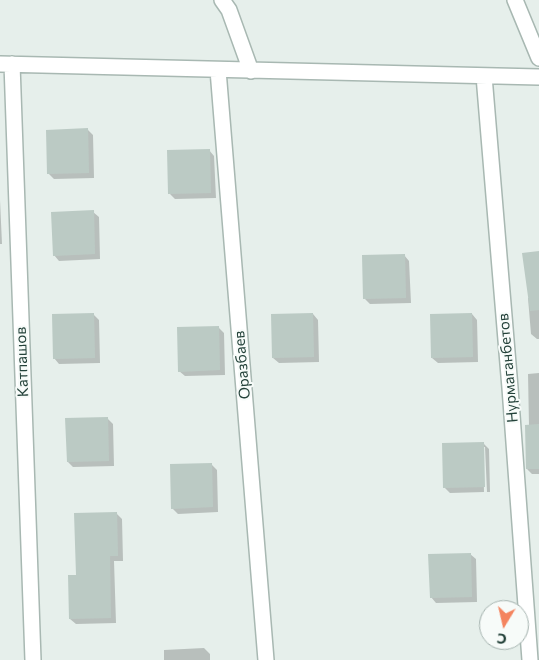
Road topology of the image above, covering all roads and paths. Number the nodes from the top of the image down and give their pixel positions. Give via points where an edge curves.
1 (222, 0) edge
2 (515, 0) edge
3 (539, 58) edge
4 (6, 64) edge
5 (218, 70) junction
6 (251, 71) junction
7 (484, 76) junction
8 (539, 77) edge
9 (32, 660) edge
10 (266, 660) edge
11 (530, 660) edge

1 - 6 street
2 - 3 street
4 - 5 street
4 - 9 street, Катпашов
5 - 6 street
5 - 10 street, Оразбаев
6 - 7 street
7 - 8 street
7 - 11 street, Нурмаганбетов

